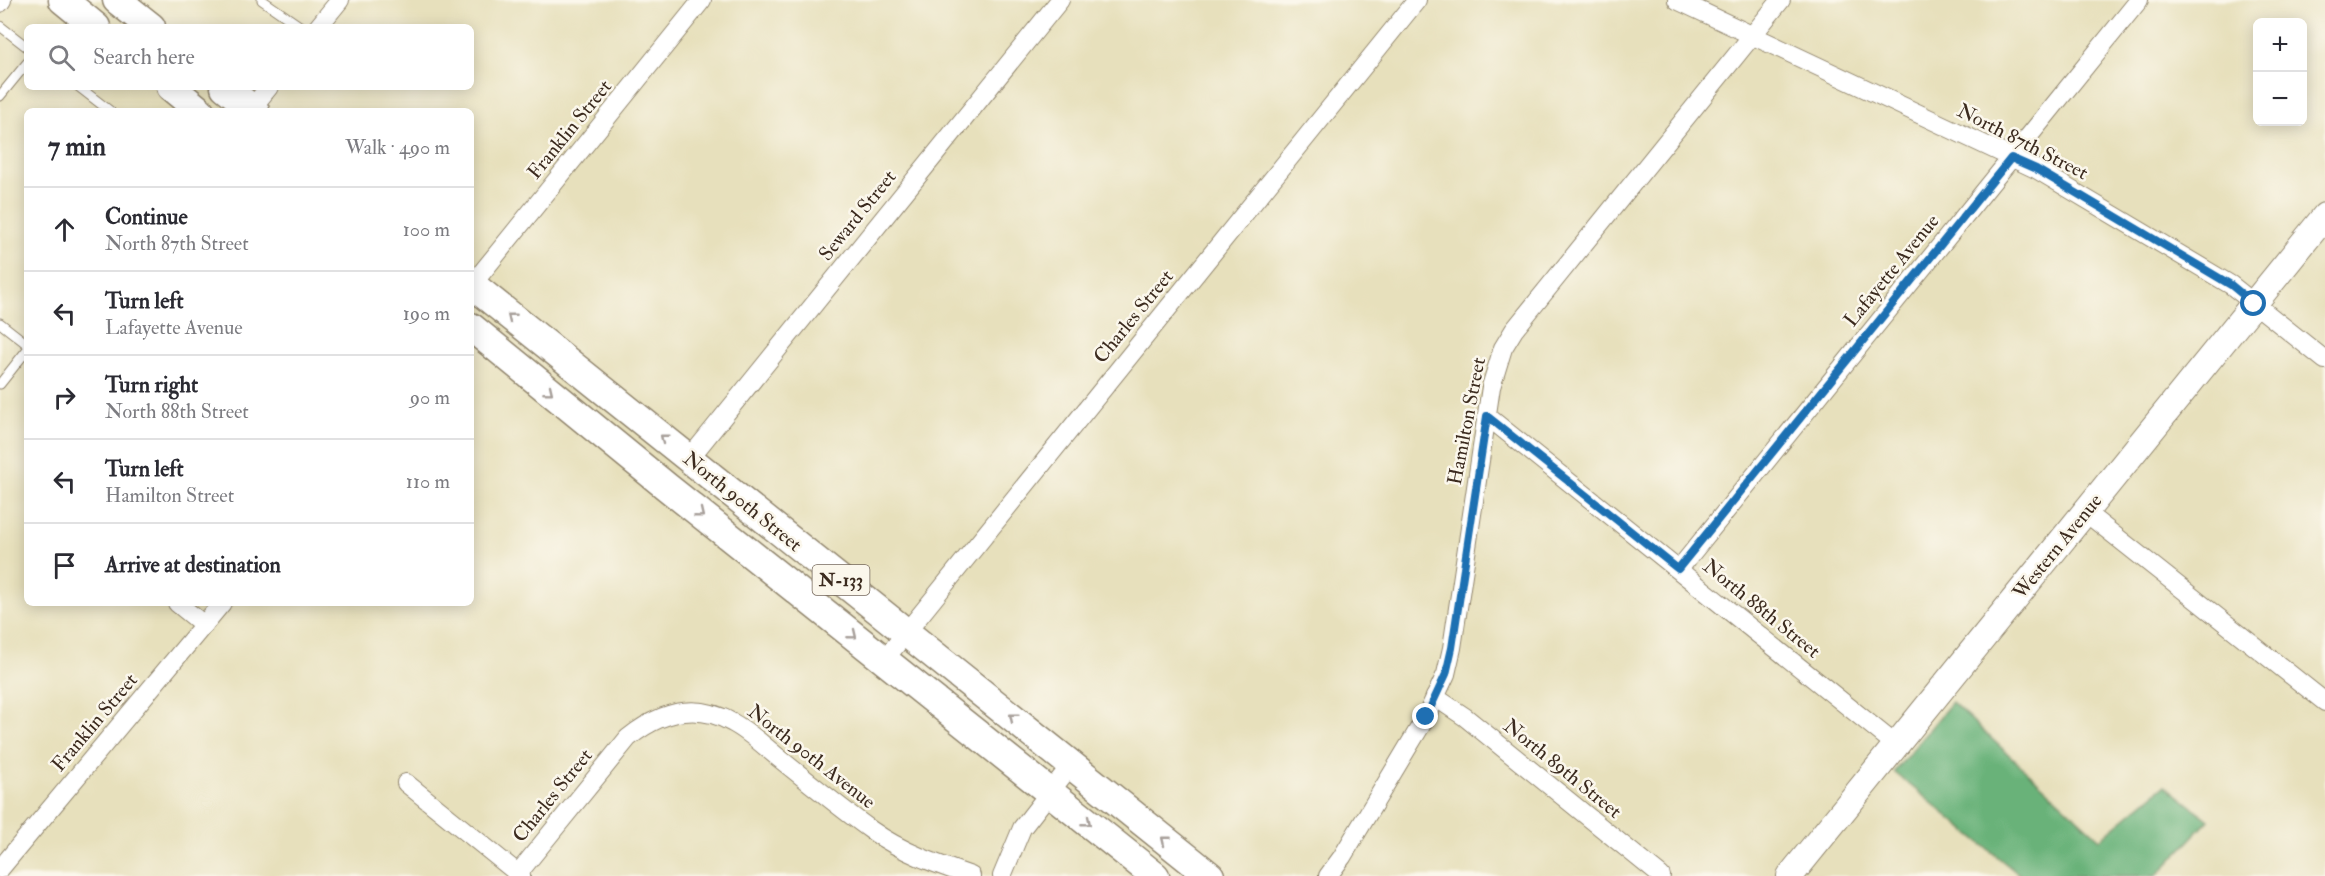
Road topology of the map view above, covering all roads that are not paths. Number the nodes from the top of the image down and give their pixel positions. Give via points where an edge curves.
1 (63, 0) edge
2 (117, 0) edge
3 (262, 0) edge
4 (340, 0) edge
5 (702, 0) edge
6 (1060, 0) edge
7 (1417, 0) edge
8 (1677, 0) edge
9 (1781, 0) edge
10 (2139, 0) edge
11 (92, 24) edge
12 (147, 24) edge
13 (297, 24) edge
14 (320, 24) edge
15 (0, 26) edge
16 (1752, 36) junction
17 (24, 45) edge
18 (24, 67) edge
19 (83, 90) edge
20 (175, 90) edge
21 (232, 90) edge
22 (0, 96) edge
23 (259, 102) edge
24 (106, 108) edge
25 (196, 108) edge
26 (2011, 158) junction
27 (2325, 216) edge
28 (474, 281) edge
29 (474, 287) edge
30 (2254, 304) junction
31 (0, 323) edge
32 (474, 329) edge
33 (24, 342) edge
34 (24, 354) edge
35 (2325, 360) edge
36 (0, 383) edge
37 (1487, 416) junction
38 (689, 459) junction
39 (2085, 512) junction
40 (1678, 569) junction
41 (181, 606) edge
42 (220, 606) edge
43 (204, 625) junction
44 (907, 632) junction
45 (884, 660) junction
46 (1436, 697) junction
47 (2325, 702) edge
48 (624, 742) joint
49 (1896, 745) junction
50 (1071, 765) junction
51 (406, 783) dead end
52 (1050, 792) junction
53 (0, 869) edge
54 (518, 875) edge
55 (971, 876) edge
56 (1002, 876) edge
57 (1155, 876) edge
58 (1210, 876) edge
59 (1328, 876) edge
60 (1661, 876) edge
61 (1790, 876) edge

1 - 11 main road
2 - 12 main road
3 - 13 lane
4 - 14 street
5 - 28 street, Franklin Street
6 - 38 street, Seward Street
7 - 44 street, Charles Street
8 - 16 street, North 87th Street
9 - 16 street, Hamilton Street
10 - 26 street, Lafayette Avenue
15 - 17 lane
16 - 26 street, North 87th Street
16 - 37 street, Hamilton Street via 1514,330 1496,366
18 - 22 lane
19 - 24 lane
20 - 25 main road
21 - 23 main road
26 - 30 street, North 87th Street via 2231,285
26 - 40 street, Lafayette Avenue
27 - 30 street, Western Avenue
38 -> 29 main road, North 90th Street / N-133
30 - 35 street, North 87th Street
30 - 39 street, Western Avenue
31 - 33 lane
32 -> 45 main road, North 90th Street / N-133
34 - 36 lane
37 - 40 street, North 88th Street
37 - 46 street, Hamilton Street via 1452,648
38 - 44 main road, North 90th Street / N-133
39 - 47 street
39 - 49 street, Western Avenue
40 - 49 street, North 88th Street
41 - 43 street
42 - 43 street, Franklin Street
43 - 53 street, Franklin Street
44 - 45 street, Charles Street
50 -> 44 main road, North 90th Street / N-133
45 - 52 main road, North 90th Street / N-133
46 - 59 street, Hamilton Street
46 - 60 street, North 89th Street
48 - 54 street, Charles Street
48 - 55 street, North 90th Avenue via 660,717 683,711 720,716 735,723 890,843
49 - 61 street, Western Avenue
50 - 52 street
58 -> 50 main road, North 90th Street / N-133
51 - 54 street
52 - 56 street via 1023,828
52 -> 57 main road, North 90th Street / N-133

